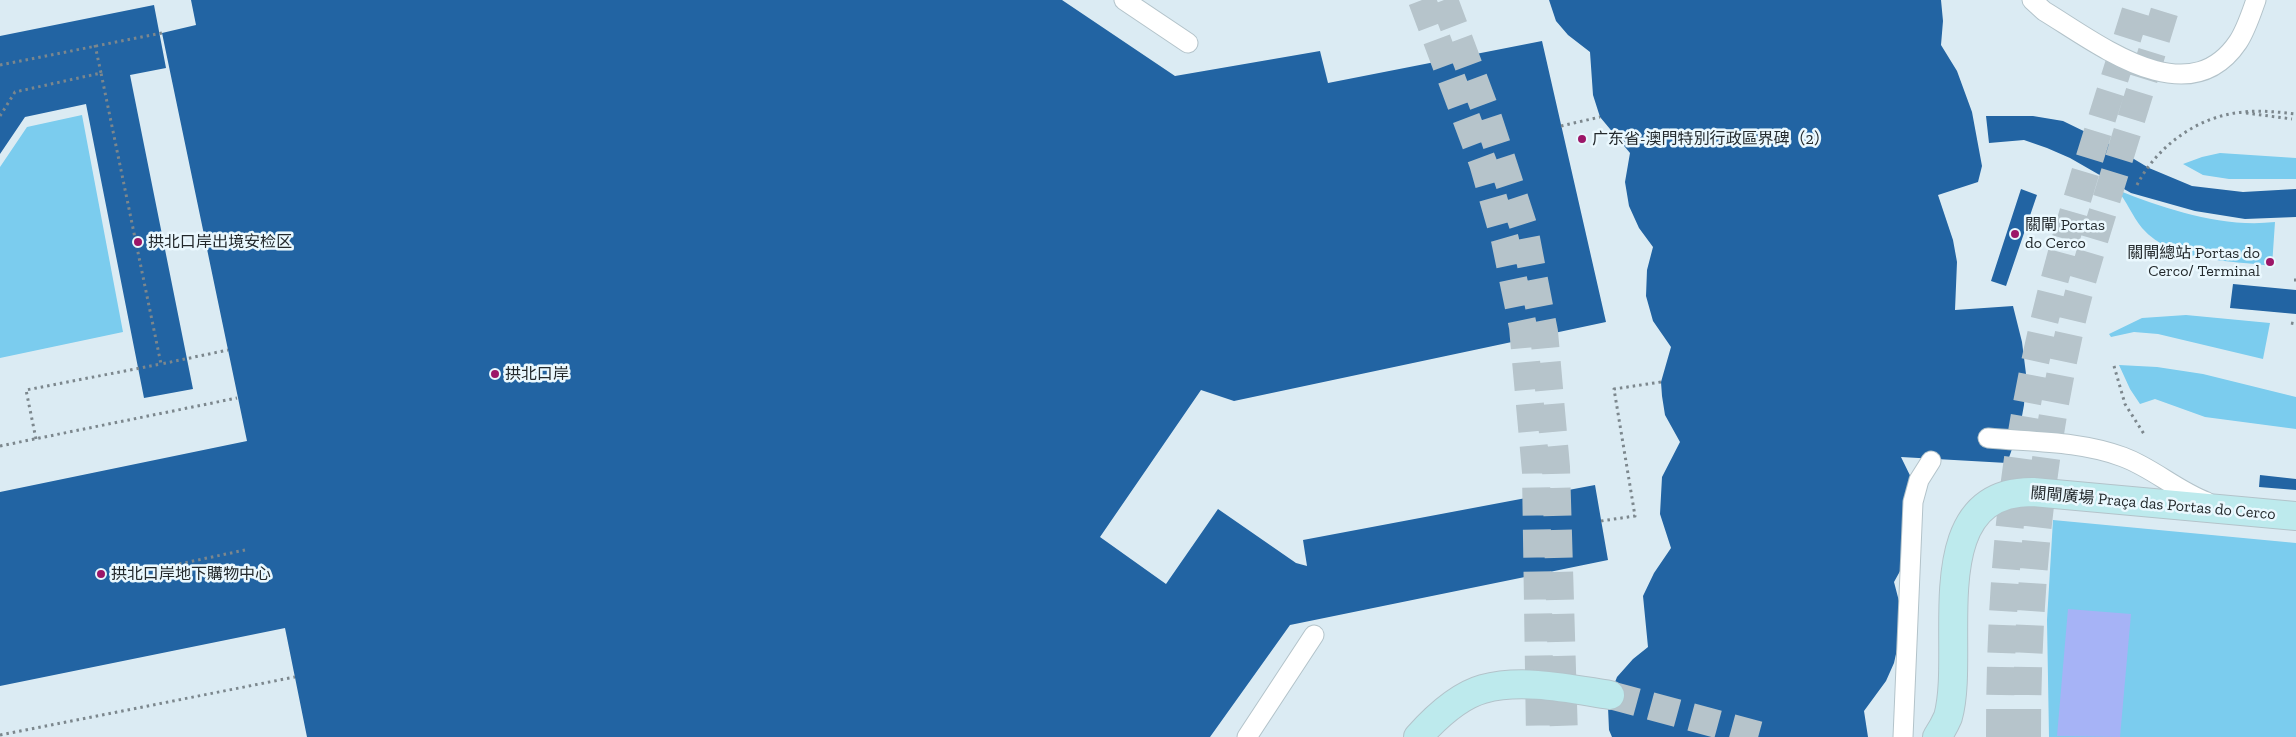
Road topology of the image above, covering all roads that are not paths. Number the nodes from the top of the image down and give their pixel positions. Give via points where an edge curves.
1 (1124, 0) edge
2 (2032, 0) edge
3 (2256, 0) edge
4 (1188, 43) dead end
5 (1988, 438) dead end
6 (1931, 461) dead end
7 (2242, 511) junction
8 (2296, 516) edge
9 (1314, 635) dead end
10 (1610, 695) tunnel mouth
11 (1247, 737) edge
12 (1418, 737) edge
13 (1903, 737) edge
14 (1937, 737) edge

1 - 4 lane
2 - 3 lane via 2044,11 2129,61 2163,73 2189,75 2201,72 2238,42
5 - 7 lane via 2084,447 2112,453 2149,469 2200,500
6 - 13 lane via 1919,480 1913,502
7 - 8 main road, 關閘廣場 Praça das Portas do Cerco
7 - 14 main road, 關閘廣場 Praça das Portas do Cerco via 2033,492 2010,495 1989,504 1969,524 1960,545 1954,602 1951,697 1946,721
9 - 11 lane
10 - 12 main road via 1539,686 1483,689 1462,698

